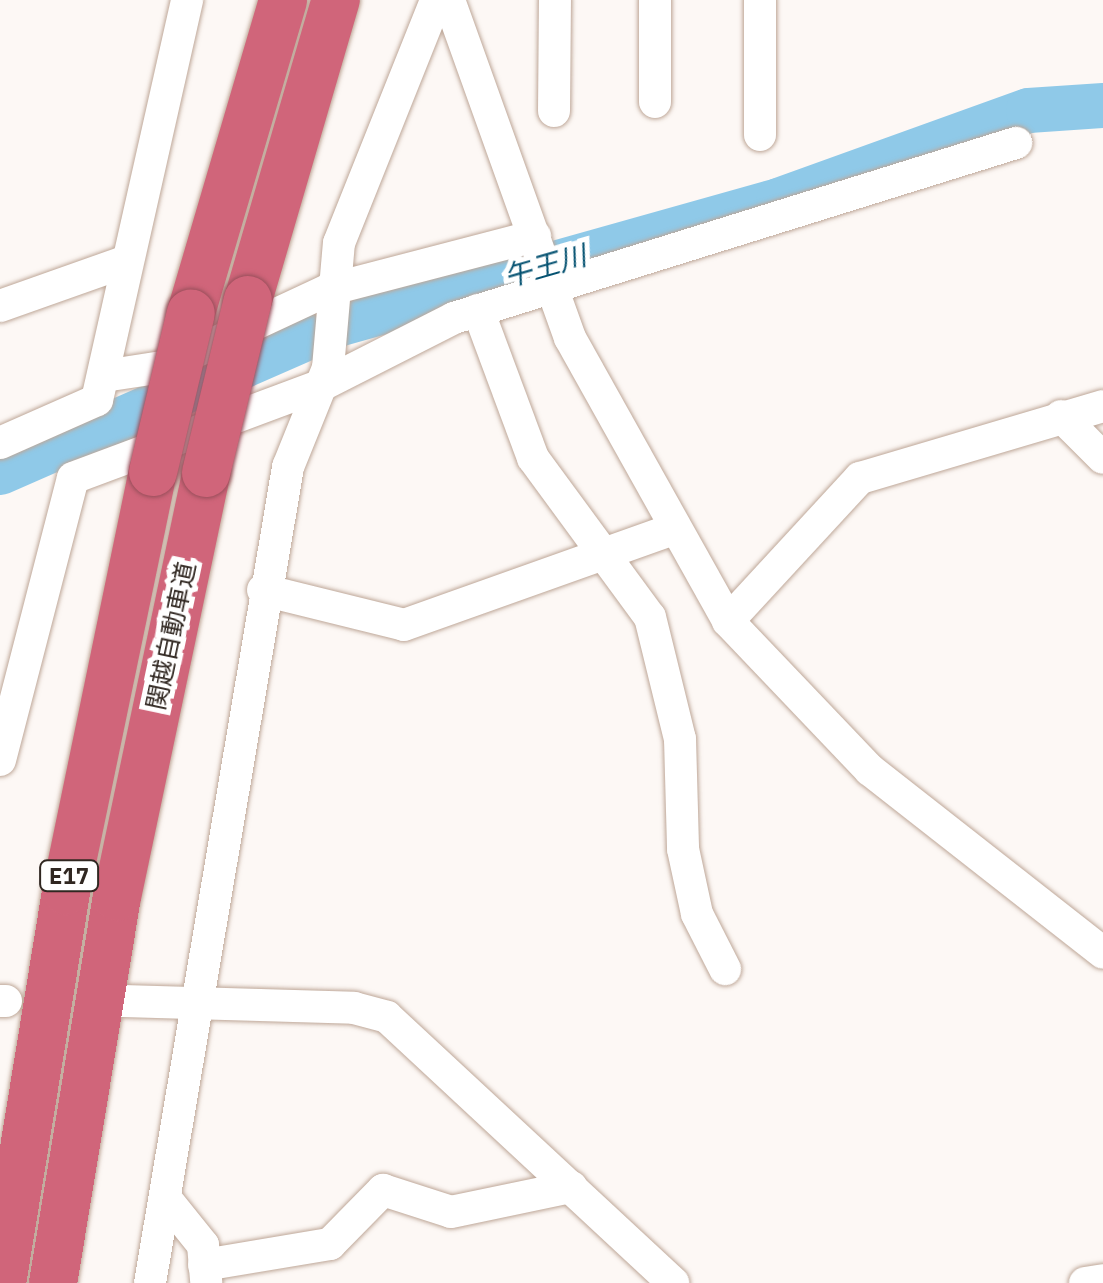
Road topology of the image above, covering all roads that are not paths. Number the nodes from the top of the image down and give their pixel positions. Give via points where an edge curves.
1 (186, 0) edge
2 (283, 0) edge
3 (336, 0) edge
4 (436, 0) edge
5 (449, 0) edge
6 (555, 0) edge
7 (655, 0) edge
8 (760, 0) edge
9 (655, 102) dead end
10 (554, 111) dead end
11 (760, 135) dead end
12 (1016, 143) dead end
13 (537, 242) junction
14 (124, 262) junction
15 (551, 284) junction
16 (328, 296) junction
17 (0, 306) edge
18 (478, 310) junction
19 (104, 376) junction
20 (325, 377) junction
21 (1103, 406) edge
22 (1061, 416) junction
23 (0, 444) edge
24 (1103, 458) edge
25 (674, 529) junction
26 (609, 552) junction
27 (263, 590) junction
28 (728, 621) junction
29 (0, 760) edge
30 (1103, 953) edge
31 (725, 969) dead end
32 (123, 1001) dead end
33 (201, 1004) junction
34 (571, 1187) junction
35 (166, 1199) junction
36 (205, 1274) edge
37 (1103, 1280) edge
38 (2, 1283) edge
39 (54, 1283) edge
40 (150, 1283) edge
41 (673, 1283) edge
42 (1085, 1283) edge

1 - 14 street
2 - 38 highway, 関越自動車道 / E17, bridge via 153,472 66,891
3 - 39 highway, 関越自動車道 / E17, bridge via 248,300 206,474 117,897
4 - 16 street
5 - 13 street
6 - 10 street
7 - 9 street
8 - 11 street
12 - 15 street
13 - 15 street
13 - 16 street
14 - 17 street
14 - 19 street
15 - 18 street
15 - 25 street
16 - 19 street via 163,367
16 - 20 street
18 - 20 street
18 - 26 street via 534,458
19 - 23 street via 86,409
20 - 27 street via 288,466
20 - 29 street via 73,478
21 - 22 street
22 - 24 street
22 - 28 street via 860,478
25 - 26 street
25 - 28 street
26 - 27 street via 404,626
26 - 31 street via 650,617 680,739 683,849 698,914
27 - 33 street
28 - 30 street via 870,770
32 - 33 street
33 - 34 street via 354,1008 387,1017
33 - 35 street
34 - 36 street via 451,1212 383,1190 330,1244
34 - 41 street
35 - 36 street via 203,1245
35 - 40 street
37 - 42 street

